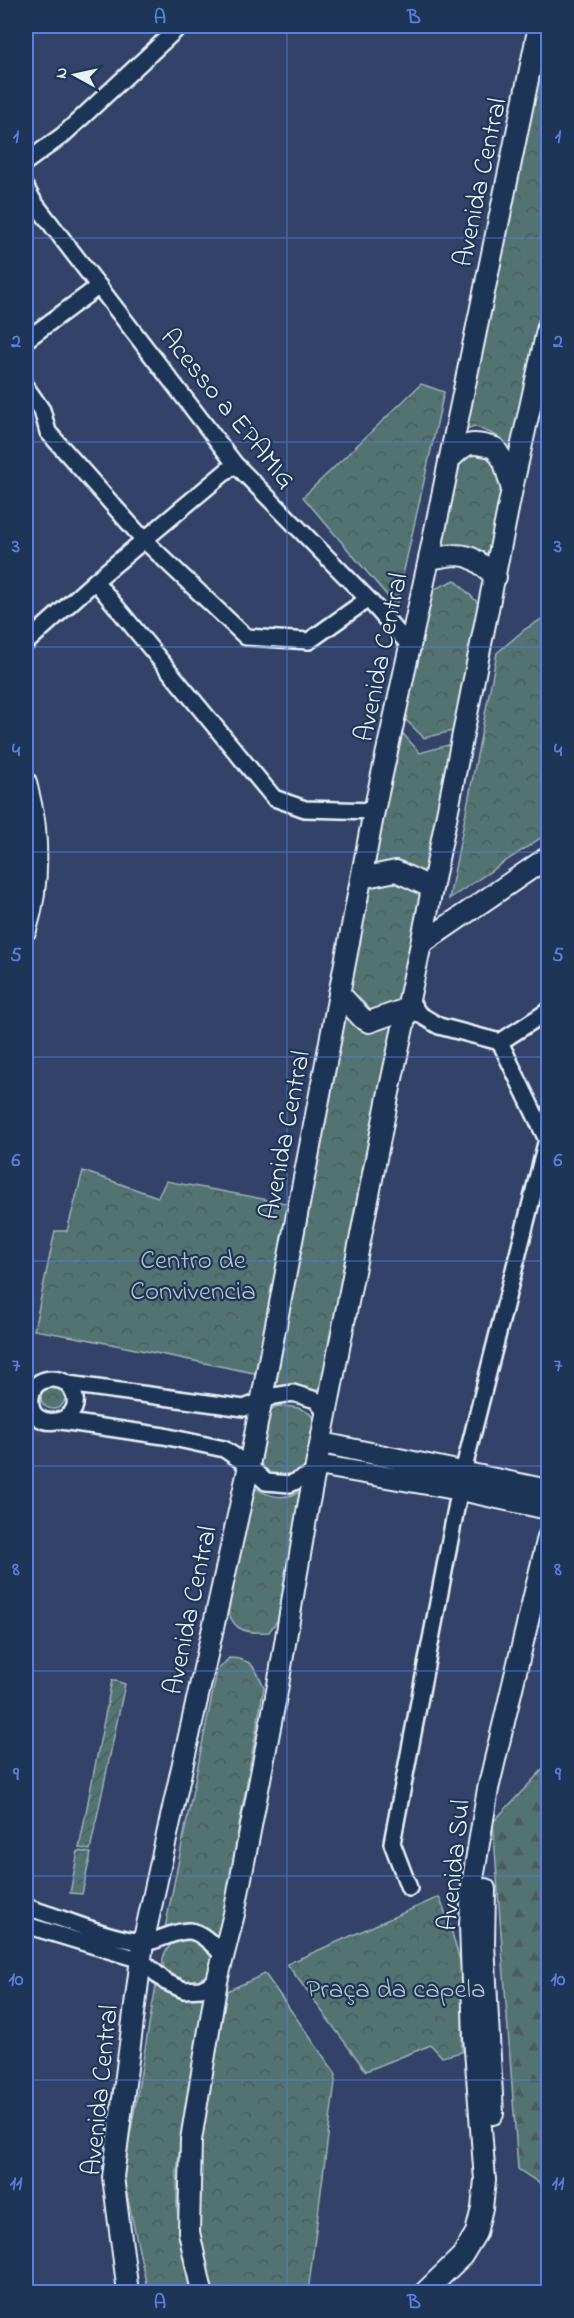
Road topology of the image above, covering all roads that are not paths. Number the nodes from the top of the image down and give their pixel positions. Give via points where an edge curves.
1 (180, 26) edge
2 (539, 26) edge
3 (27, 158) edge
4 (26, 188) edge
5 (99, 286) junction
6 (549, 326) edge
7 (26, 340) edge
8 (26, 387) edge
9 (449, 460) junction
10 (235, 464) junction
11 (512, 489) junction
12 (144, 540) junction
13 (429, 560) junction
14 (496, 577) junction
15 (94, 581) junction
16 (368, 599) junction
17 (26, 643) edge
18 (410, 646) junction
19 (26, 782) edge
20 (374, 811) junction
21 (549, 856) edge
22 (361, 878) junction
23 (432, 888) junction
24 (26, 930) edge
25 (421, 944) junction
26 (339, 993) junction
27 (407, 1003) junction
28 (549, 1011) edge
29 (500, 1042) junction
30 (548, 1140) edge
31 (68, 1384) junction
32 (29, 1391) edge
33 (261, 1402) junction
34 (327, 1414) junction
35 (31, 1415) edge
36 (61, 1421) junction
37 (322, 1443) junction
38 (249, 1466) junction
39 (317, 1469) junction
40 (462, 1481) junction
41 (549, 1490) edge
42 (549, 1501) edge
43 (549, 1508) edge
44 (549, 1537) edge
45 (549, 1593) edge
46 (409, 1888) dead end
47 (26, 1907) edge
48 (26, 1925) edge
49 (142, 1951) junction
50 (223, 1955) junction
51 (217, 1981) junction
52 (128, 2292) edge
53 (202, 2292) edge
54 (425, 2292) edge
55 (443, 2292) edge

1 - 3 street via 63,135
2 - 9 street, Avenida Central
4 - 5 street, Acesso a EPAMIG
5 - 7 street
5 - 10 street, Acesso a EPAMIG
6 - 11 street
8 - 12 street via 42,410 48,432
9 - 11 street via 464,445 495,448
9 - 13 street, Avenida Central
10 - 12 street
10 - 16 street, Acesso a EPAMIG
11 - 14 street
12 - 15 street
12 - 16 street via 246,637 309,641
13 - 14 street via 460,554 476,559
13 - 18 street, Avenida Central
14 - 23 street
15 - 17 street
15 - 20 street via 274,798 305,809
16 - 18 street, Acesso a EPAMIG
18 - 20 street, Avenida Central
19 - 24 street via 35,827 35,874
20 - 22 street, Avenida Central
21 - 25 street
22 - 23 street via 396,871
22 - 26 street, Avenida Central
23 - 25 street
25 - 27 street
26 - 27 street via 369,1022
26 - 33 street, Avenida Central
27 - 29 street via 439,1026
27 - 34 street
28 - 29 street
29 - 30 street
30 - 40 street
31 - 32 street via 46,1379
31 - 33 street via 244,1408
31 - 36 street via 75,1404
32 - 35 street
33 - 34 street via 274,1396 301,1394 316,1400
33 - 38 street, Avenida Central
34 - 37 street
35 - 36 street via 53,1423
36 - 38 street via 224,1449
37 - 39 street
37 - 40 street
38 - 39 street via 260,1479 279,1484 290,1484
38 - 49 street, Avenida Central
39 - 40 street
39 - 50 street via 234,1914
40 - 41 street
40 - 43 street
40 - 46 street via 392,1842
42 - 43 street
44 - 54 street, Avenida Sul via 488,1789 472,1885 474,2037 485,2180 482,2208 476,2233 462,2256
45 - 55 street, Avenida Sul via 493,1822 487,1864 484,1944 496,2161 494,2205 479,2253
47 - 49 street
48 - 49 street
49 - 50 street via 172,1933 192,1931
49 - 51 street via 166,1982 184,1990 201,1989
49 - 52 street, Avenida Central via 113,2177
50 - 51 street
51 - 53 street via 191,2140 189,2232

